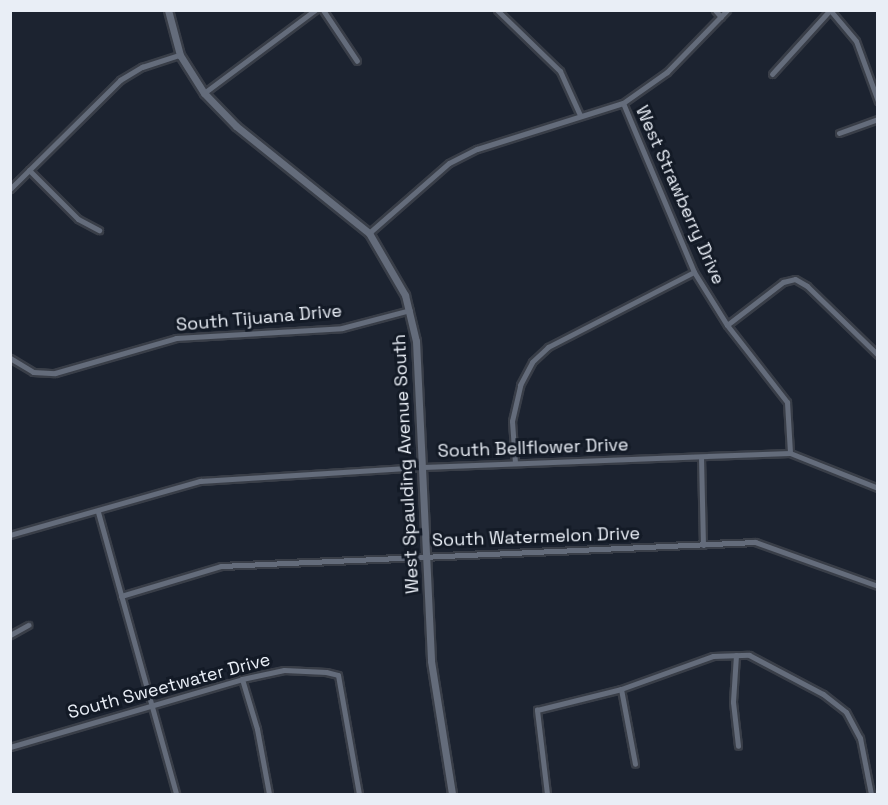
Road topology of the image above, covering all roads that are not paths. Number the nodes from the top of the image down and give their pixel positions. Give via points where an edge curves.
1 (168, 10) edge
2 (315, 10) edge
3 (323, 10) edge
4 (497, 10) edge
5 (715, 10) edge
6 (727, 10) edge
7 (830, 10) edge
8 (721, 17) junction
9 (180, 55) junction
10 (357, 61) dead end
11 (772, 74) dead end
12 (204, 93) junction
13 (878, 100) edge
14 (623, 103) junction
15 (580, 115) junction
16 (878, 118) edge
17 (839, 133) dead end
18 (29, 170) junction
19 (10, 189) edge
20 (99, 230) dead end
21 (369, 233) junction
22 (693, 272) junction
23 (410, 310) junction
24 (727, 325) junction
25 (878, 356) edge
26 (10, 358) edge
27 (789, 453) junction
28 (701, 457) junction
29 (515, 463) junction
30 (423, 467) junction
31 (878, 488) edge
32 (98, 512) junction
33 (10, 536) edge
34 (703, 545) junction
35 (424, 557) junction
36 (878, 586) edge
37 (121, 596) junction
38 (28, 625) dead end
39 (10, 635) edge
40 (736, 655) junction
41 (242, 680) junction
42 (621, 689) junction
43 (153, 704) junction
44 (738, 746) dead end
45 (10, 747) edge
46 (635, 764) dead end
47 (176, 795) edge
48 (268, 795) edge
49 (359, 795) edge
50 (452, 795) edge
51 (547, 795) edge
52 (871, 795) edge

1 - 9 street, West Spaulding Avenue South
2 - 12 street
3 - 10 street
4 - 15 street via 560,71
5 - 8 street
6 - 8 street
7 - 11 street
7 - 13 street via 856,41
8 - 14 street via 667,72
9 - 12 street, West Spaulding Avenue South
9 - 18 street via 142,67 120,80
12 - 21 street, West Spaulding Avenue South via 236,126
14 - 15 street
14 - 22 street, West Strawberry Drive
15 - 21 street via 477,149 449,163
16 - 17 street
18 - 19 street
18 - 20 street via 78,219
21 - 23 street, West Spaulding Avenue South via 396,273
22 - 24 street, West Strawberry Drive
22 - 29 street via 548,347 532,362 520,386 512,421
23 - 26 street, South Tijuana Drive via 342,328 176,338 55,373 33,372
23 - 30 street, West Spaulding Avenue South via 416,341
24 - 25 street via 783,282 795,279 807,286
24 - 27 street, West Strawberry Drive via 787,402
27 - 28 street, South Bellflower Drive
27 - 31 street, South Bellflower Drive
28 - 29 street, South Bellflower Drive
28 - 34 street
29 - 30 street, South Bellflower Drive
30 - 32 street, South Bellflower Drive via 200,481
30 - 35 street, West Spaulding Avenue South
32 - 33 street, South Bellflower Drive
32 - 37 street
34 - 35 street, South Watermelon Drive
34 - 36 street, South Watermelon Drive via 755,542
35 - 37 street, South Watermelon Drive via 221,566
35 - 50 street, West Spaulding Avenue South via 431,661
37 - 43 street
38 - 39 street
40 - 42 street via 713,656
40 - 44 street via 733,702
40 - 52 street via 749,655 822,694 846,712 860,738
41 - 43 street, South Sweetwater Drive
41 - 48 street via 257,729
41 - 49 street, South Sweetwater Drive via 284,670 338,675
42 - 46 street
42 - 51 street via 537,710
43 - 45 street, South Sweetwater Drive
43 - 47 street

